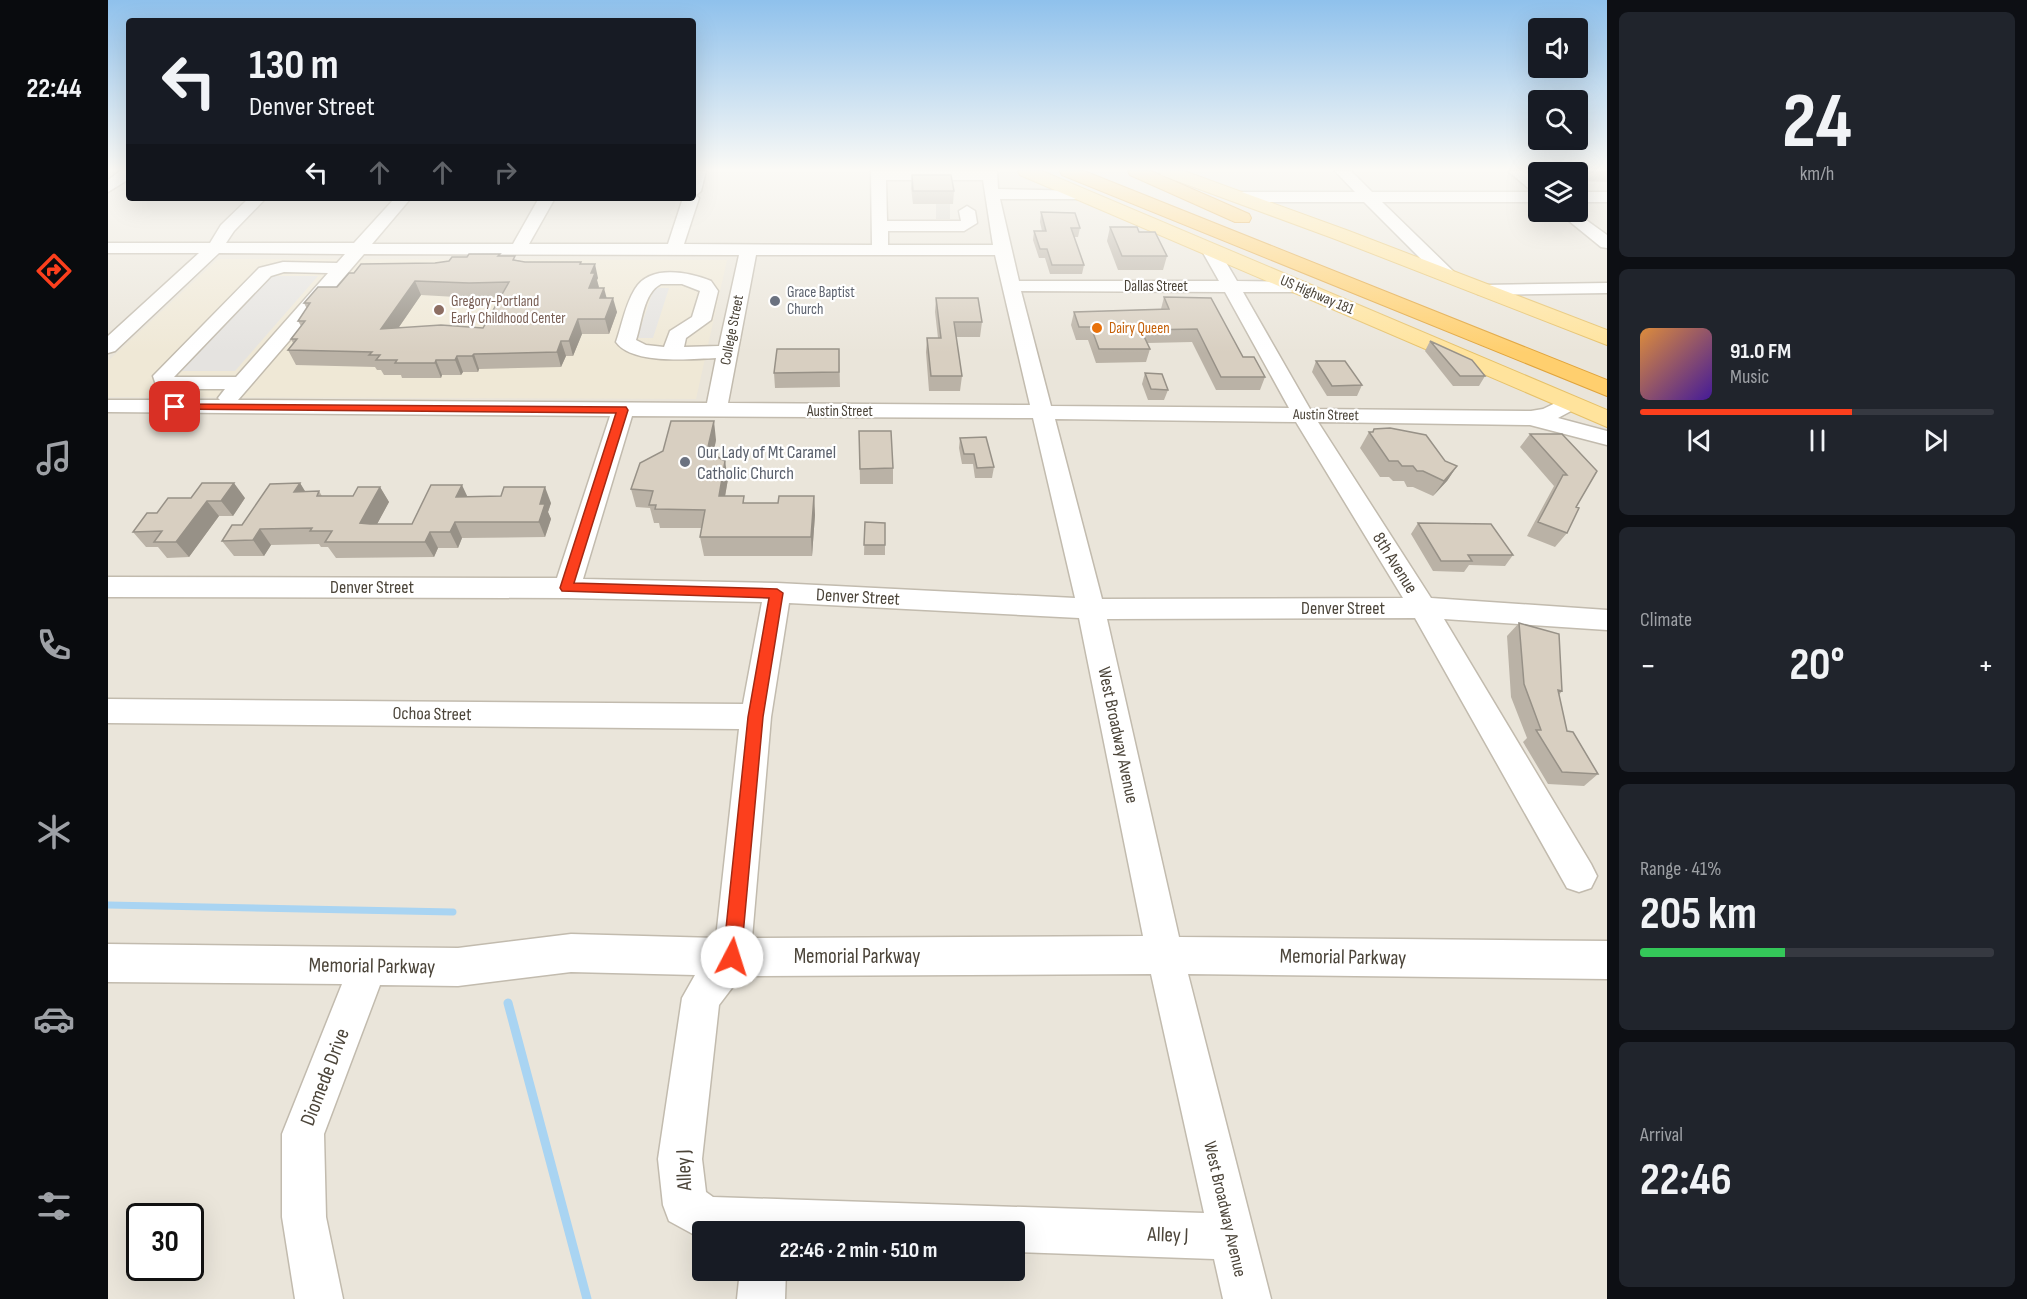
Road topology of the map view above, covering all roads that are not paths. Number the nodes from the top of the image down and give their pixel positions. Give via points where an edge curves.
1 (225, 232) edge
2 (374, 232) edge
3 (528, 232) edge
4 (680, 232) edge
5 (879, 232) edge
6 (997, 232) edge
7 (1166, 232) edge
8 (1205, 232) edge
9 (1217, 232) edge
10 (1262, 232) edge
11 (1329, 232) edge
12 (1402, 232) edge
13 (1592, 232) edge
14 (1607, 243) edge
15 (108, 248) edge
16 (215, 248) junction
17 (360, 248) junction
18 (518, 249) junction
19 (674, 250) junction
20 (748, 250) junction
21 (880, 250) junction
22 (1002, 250) junction
23 (1211, 251) junction
24 (342, 268) junction
25 (1448, 276) junction
26 (1011, 286) junction
27 (1228, 286) junction
28 (1300, 287) junction
29 (1607, 288) edge
30 (1414, 290) dead end
31 (1484, 290) junction
32 (108, 329) edge
33 (129, 329) junction
34 (1607, 338) edge
35 (1483, 340) junction
36 (1534, 341) junction
37 (108, 347) edge
38 (673, 351) junction
39 (728, 352) junction
40 (1607, 369) edge
41 (242, 383) junction
42 (1607, 389) edge
43 (1573, 405) junction
44 (108, 406) edge
45 (220, 407) junction
46 (623, 410) junction
47 (716, 410) junction
48 (1607, 411) edge
49 (1044, 412) junction
50 (1303, 415) junction
51 (1531, 418) junction
52 (1607, 419) edge
53 (1607, 438) edge
54 (108, 586) edge
55 (567, 588) junction
56 (777, 593) junction
57 (1423, 608) junction
58 (1091, 609) junction
59 (1607, 620) edge
60 (108, 711) edge
61 (756, 717) junction
62 (1579, 876) dead end
63 (1165, 955) junction
64 (732, 957) junction
65 (1607, 960) edge
66 (108, 963) edge
67 (369, 965) junction
68 (722, 1221) edge
69 (1025, 1233) edge
70 (1232, 1237) junction
71 (762, 1281) edge
72 (319, 1299) edge
73 (761, 1299) edge
74 (1247, 1299) edge

1 - 16 street
2 - 17 street
3 - 18 street
4 - 19 street
5 - 21 street
6 - 22 street, West Broadway Avenue
7 - 23 main road, US Highway 181
8 - 35 highway
9 - 35 highway
10 - 36 highway
11 - 25 main road
12 - 25 street
13 - 14 street
15 - 16 street
16 - 17 street
16 - 33 street
17 - 18 street
17 - 24 street
18 - 19 street
19 - 20 street
20 - 21 street
20 - 39 street, College Street
21 - 22 street
22 - 26 street, West Broadway Avenue
23 - 27 street, 8th Avenue
23 - 28 main road, US Highway 181
24 - 41 street
24 - 41 street via 283,267 265,272 163,376 163,381 170,383
25 - 31 main road
26 - 27 street, Dallas Street
26 - 49 street, West Broadway Avenue
27 - 28 street, Dallas Street
27 - 50 street, 8th Avenue
28 - 43 main road, US Highway 181
29 - 31 street
30 - 36 highway
31 - 34 main road
32 - 33 street
33 - 37 street
35 - 42 highway
36 - 40 highway
38 - 38 street via 645,351 631,348 626,342 645,287 667,279 697,281 709,291 701,320 677,335
38 - 39 street
39 - 47 street, College Street
41 - 45 street
43 - 48 main road
43 - 51 street, Austin Street
43 - 52 main road, US Highway 181
44 - 45 street, Austin Street
45 - 46 street, Austin Street
46 - 47 street, Austin Street
46 - 55 street
47 - 49 street, Austin Street
49 - 50 street, Austin Street
49 - 58 street, West Broadway Avenue
50 - 51 street, Austin Street
50 - 57 street, 8th Avenue
51 - 53 street
54 - 55 street, Denver Street
55 - 56 street, Denver Street
56 - 58 street, Denver Street
56 - 61 street
57 - 58 street, Denver Street
57 - 59 street, Denver Street
57 - 62 street, 8th Avenue
58 - 63 street, West Broadway Avenue
60 - 61 street, Ochoa Street
61 - 64 street
63 - 64 street, Memorial Parkway
63 - 65 street, Memorial Parkway
63 - 70 street, West Broadway Avenue
64 - 67 street, Memorial Parkway via 570,953 458,967
64 - 68 street, Alley J via 701,998 680,1159 685,1205 707,1219
66 - 67 street, Memorial Parkway
67 - 72 street, Diomede Drive via 303,1134 304,1217
69 - 70 street, Alley J
70 - 74 street, West Broadway Avenue
71 - 73 street

